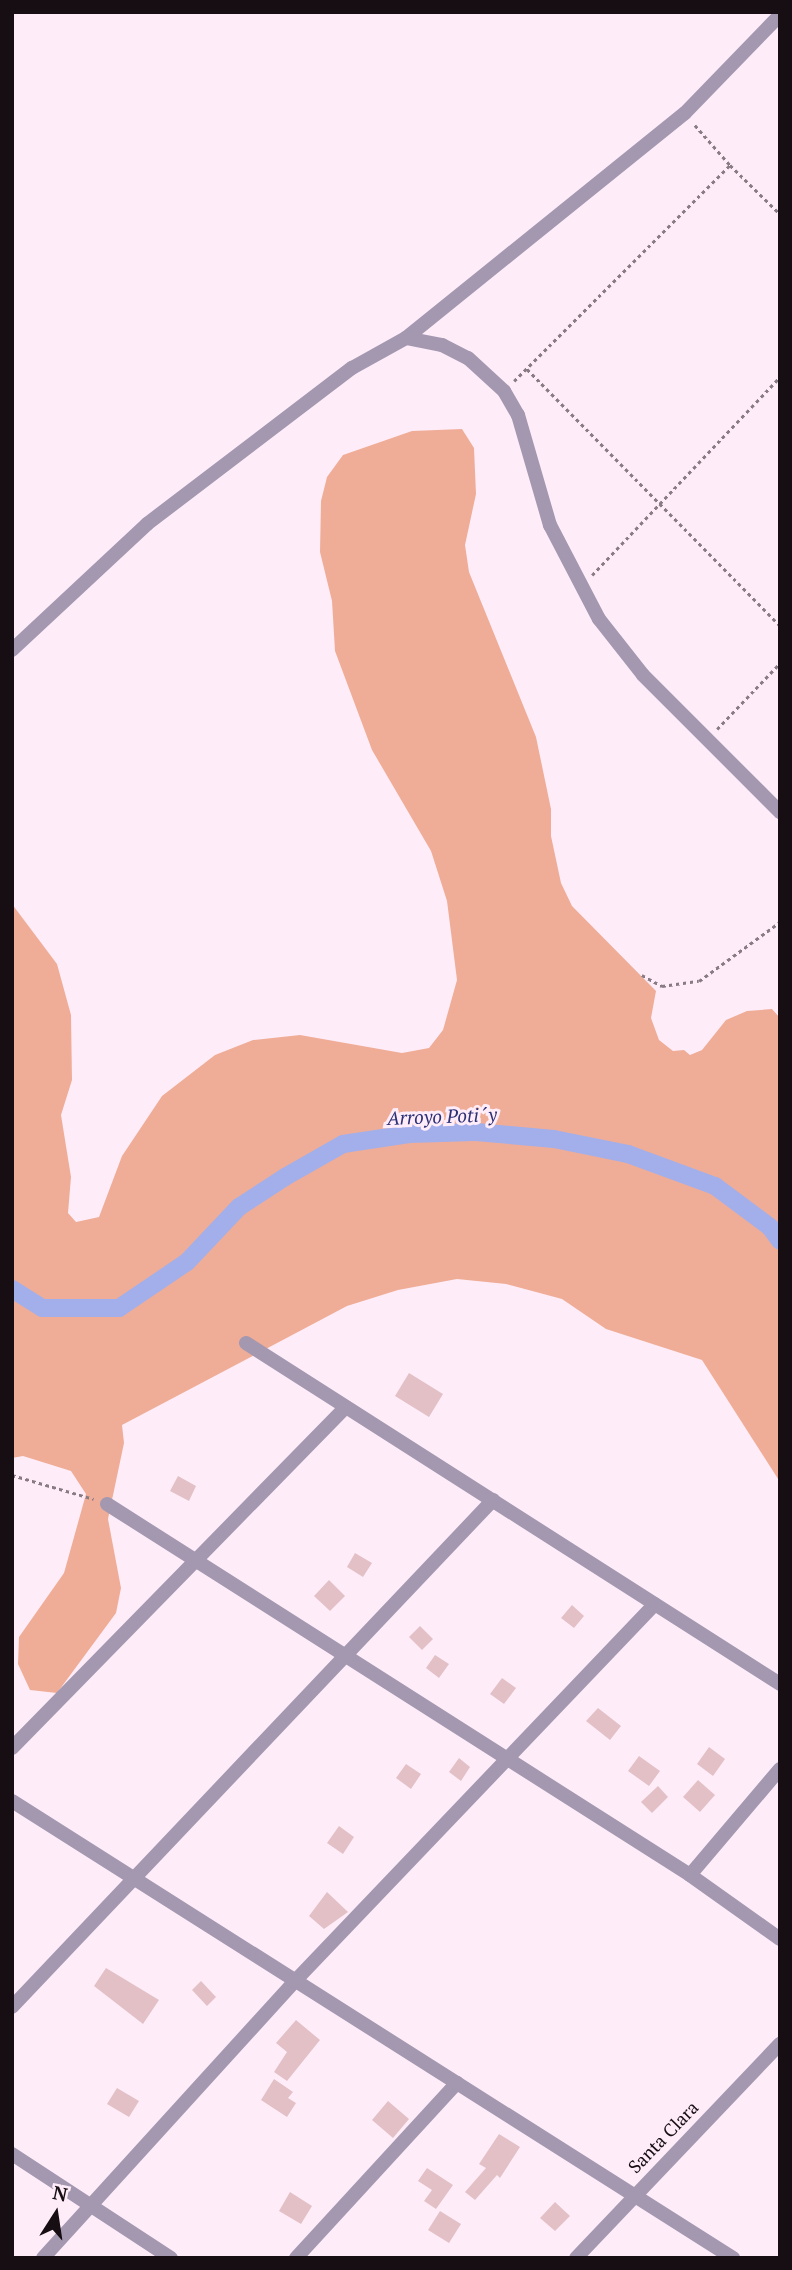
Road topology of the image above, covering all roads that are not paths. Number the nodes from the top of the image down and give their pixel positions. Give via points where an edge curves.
1 (780, 15) edge
2 (406, 338) junction
3 (12, 650) edge
4 (780, 812) edge
5 (246, 1343) dead end
6 (346, 1407) junction
7 (493, 1500) junction
8 (107, 1504) road end
9 (197, 1559) junction
10 (655, 1604) junction
11 (342, 1654) junction
12 (780, 1684) edge
13 (12, 1748) edge
14 (506, 1761) junction
15 (780, 1769) edge
16 (12, 1801) edge
17 (690, 1875) junction
18 (133, 1878) junction
19 (780, 1939) edge
20 (295, 1981) junction
21 (12, 2007) edge
22 (780, 2044) edge
23 (457, 2083) junction
24 (12, 2154) edge
25 (634, 2196) junction
26 (91, 2205) junction
27 (43, 2258) edge
28 (171, 2258) edge
29 (296, 2258) edge
30 (576, 2258) edge
31 (733, 2258) edge

1 - 2 street via 685,113
2 - 3 street via 352,368 147,524
2 - 4 street via 443,345 468,358 504,391 518,415 550,526 599,619 643,675
5 - 6 street
6 - 7 street
6 - 9 street
7 - 10 street
7 - 11 street
8 - 9 street
9 - 11 street
9 - 13 street
10 - 12 street
10 - 14 street
11 - 14 street
11 - 18 street
14 - 17 street
14 - 20 street
15 - 17 street
16 - 18 street
17 - 19 street
18 - 20 street
18 - 21 street
20 - 23 street
20 - 26 street
22 - 25 street, Santa Clara
23 - 25 street
23 - 29 street
24 - 26 street
25 - 30 street, Santa Clara
25 - 31 street
26 - 27 street
26 - 28 street

